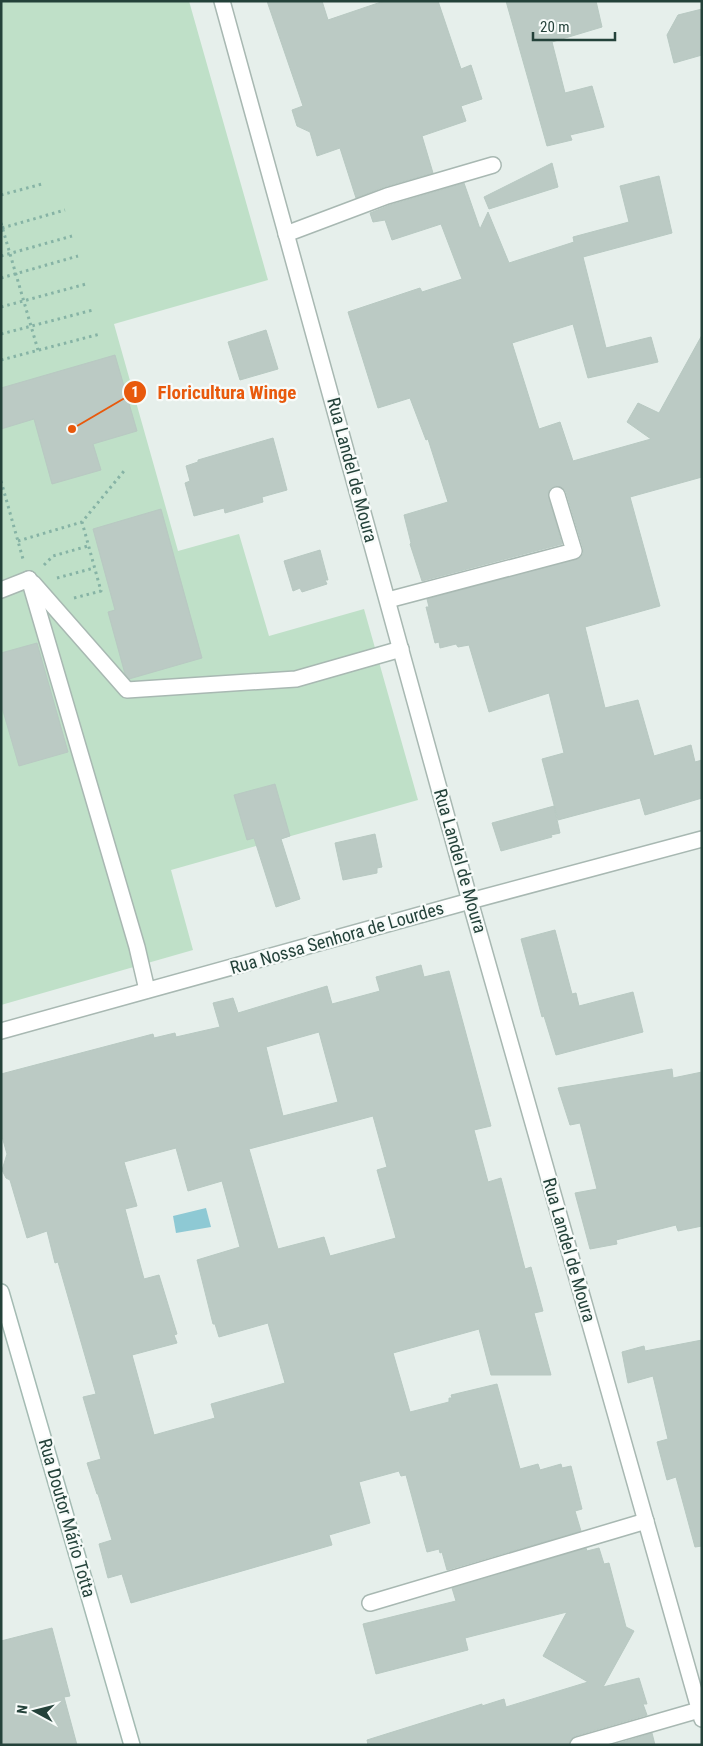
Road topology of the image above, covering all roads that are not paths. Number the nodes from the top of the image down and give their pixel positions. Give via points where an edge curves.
1 (222, 1) edge
2 (493, 166) dead end
3 (286, 234) junction
4 (557, 495) dead end
5 (29, 579) junction
6 (1, 590) edge
7 (388, 600) junction
8 (401, 649) junction
9 (702, 839) edge
10 (470, 900) junction
11 (147, 990) junction
12 (1, 1031) edge
13 (1, 1292) edge
14 (646, 1521) junction
15 (370, 1603) dead end
16 (700, 1714) edge
17 (132, 1745) edge
18 (578, 1745) edge

1 - 3 street, Rua Landel de Moura
2 - 3 street via 387,196
3 - 7 street, Rua Landel de Moura
4 - 7 street via 574,551
5 - 6 street
5 - 8 street via 127,690 296,679
5 - 11 street
7 - 8 street, Rua Landel de Moura
8 - 10 street, Rua Landel de Moura
9 - 10 street, Rua Nossa Senhora de Lourdes
10 - 11 street, Rua Nossa Senhora de Lourdes
10 - 14 street, Rua Landel de Moura
11 - 12 street, Rua Nossa Senhora de Lourdes
13 - 17 street, Rua Doutor Mário Totta
14 - 15 street
14 - 16 street, Rua Landel de Moura
16 - 18 street

